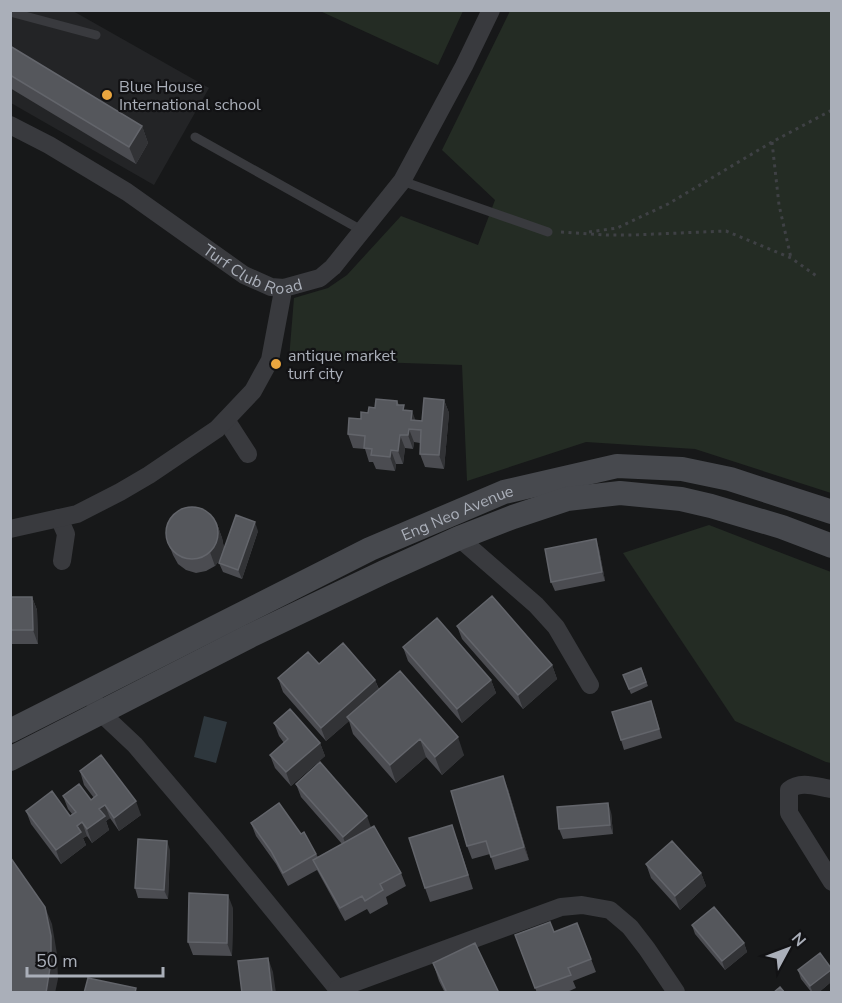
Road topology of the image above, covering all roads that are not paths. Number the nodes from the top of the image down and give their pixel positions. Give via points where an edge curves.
1 (491, 10) edge
2 (10, 12) edge
3 (96, 35) dead end
4 (10, 125) edge
5 (195, 137) dead end
6 (402, 181) junction
7 (363, 231) junction
8 (548, 232) road end
9 (282, 296) dead end
10 (226, 420) junction
11 (248, 454) dead end
12 (831, 512) edge
13 (59, 518) junction
14 (10, 529) edge
15 (459, 538) junction
16 (831, 546) edge
17 (62, 561) dead end
18 (98, 686) junction
19 (590, 686) dead end
20 (109, 709) junction
21 (10, 731) edge
22 (10, 759) edge
23 (831, 789) edge
24 (831, 882) edge
25 (338, 991) edge
26 (676, 993) edge

1 - 6 street, Turf Club Road
2 - 3 lane
4 - 7 street, Turf Club Road via 127,192 244,275 271,287 284,288 320,278
5 - 7 lane
6 - 7 street, Turf Club Road
6 - 8 lane
9 - 10 street, Turf Club Road via 270,360 253,391
10 - 11 street
10 - 13 street, Turf Club Road via 149,476 77,514
12 - 18 main road, Eng Neo Avenue via 730,479 682,469 617,466 504,492 370,549
13 - 14 street, Turf Club Road
13 - 17 street via 66,534
15 - 16 main road, Eng Neo Avenue via 567,499 620,492 711,506
15 - 19 street via 556,627
15 - 20 main road, Eng Neo Avenue via 250,636
18 - 20 street
18 - 21 main road, Eng Neo Avenue
20 - 22 main road, Eng Neo Avenue
20 - 25 street
23 - 24 street via 794,786 789,790 789,813
25 - 26 street via 561,907 582,905 610,910 630,927

